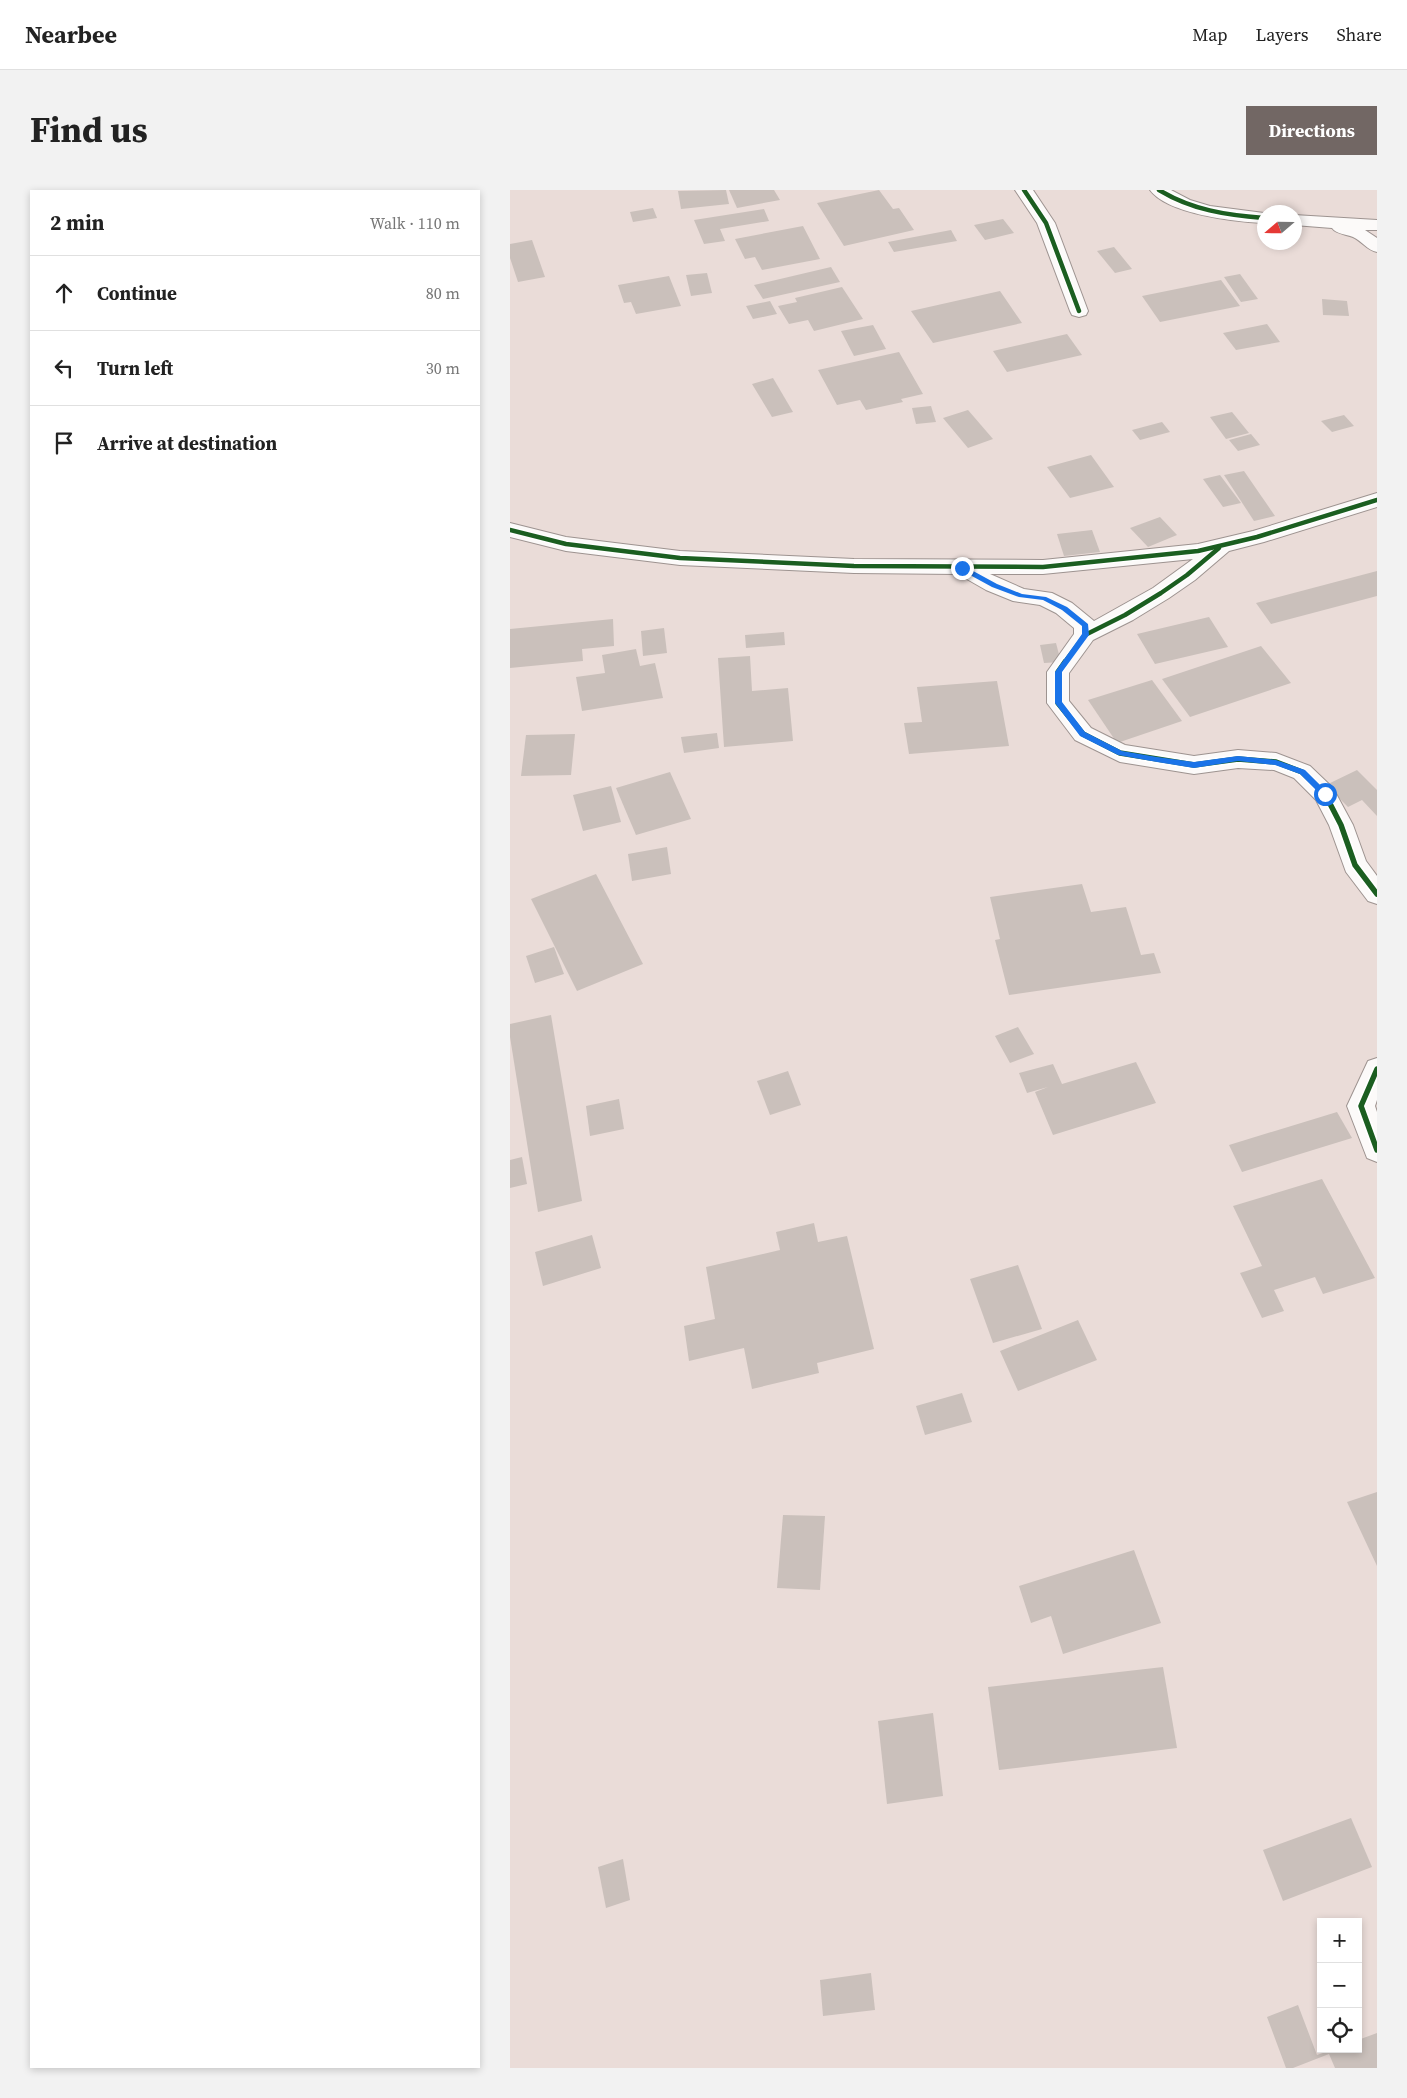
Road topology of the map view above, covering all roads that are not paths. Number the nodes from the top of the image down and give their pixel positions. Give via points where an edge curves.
1 (1024, 190) edge
2 (1159, 190) edge
3 (1257, 217) edge
4 (1302, 220) edge
5 (1327, 222) junction
6 (1377, 225) edge
7 (1377, 247) edge
8 (1079, 312) dead end
9 (1377, 500) edge
10 (510, 530) edge
11 (566, 544) junction
12 (1223, 545) junction
13 (510, 547) edge
14 (962, 568) junction
15 (1085, 635) junction
16 (1377, 894) edge
17 (1377, 1069) edge
18 (1377, 1150) edge

1 - 8 street via 1046,223
2 - 3 street via 1194,209
4 - 5 street
5 - 6 street
5 - 7 street via 1361,234
9 - 12 street
10 - 11 street
11 - 13 street
11 - 14 street via 680,558
12 - 14 street via 1137,559 1043,567
12 - 15 street via 1161,593
14 - 15 street via 1021,596 1044,598 1064,608 1085,626
15 - 16 street via 1058,672 1058,703 1083,734 1120,753 1157,760 1194,765 1238,759 1276,762 1302,772 1325,794 1355,864
17 - 18 street via 1362,1106

